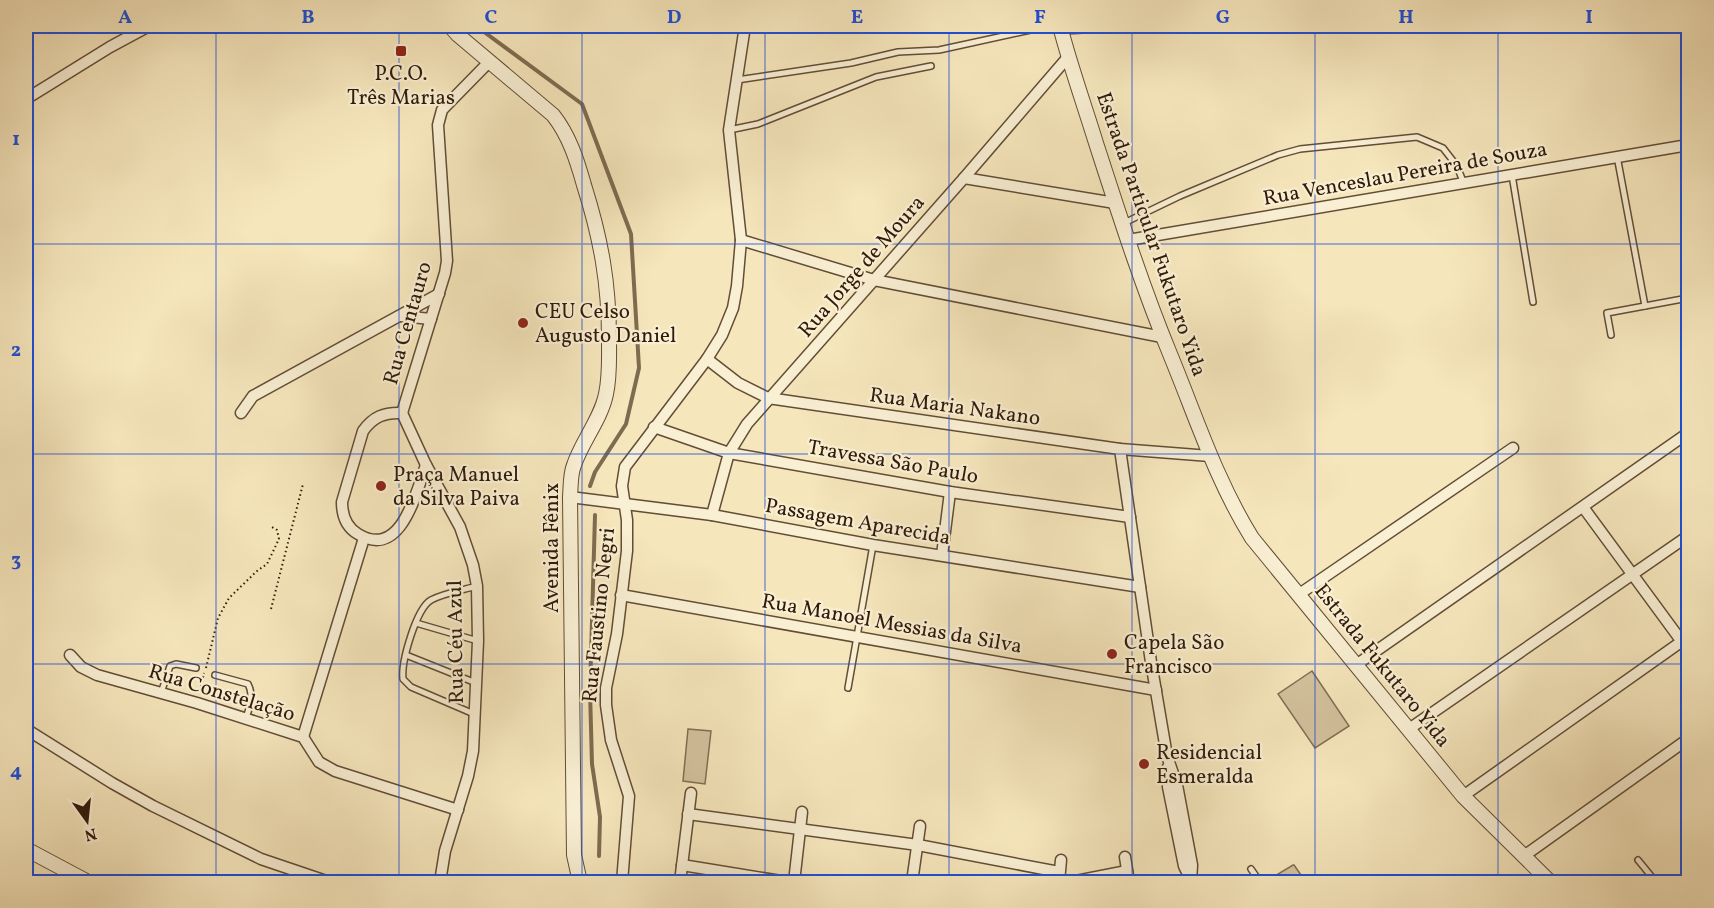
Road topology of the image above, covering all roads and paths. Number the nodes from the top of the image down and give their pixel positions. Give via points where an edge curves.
1 (149, 26) edge
2 (450, 26) edge
3 (745, 26) edge
4 (1163, 26) edge
5 (1057, 27) edge
6 (1068, 57) junction
7 (489, 62) junction
8 (931, 66) dead end
9 (737, 80) junction
10 (26, 99) edge
11 (729, 130) junction
12 (1689, 145) edge
13 (1617, 156) junction
14 (1512, 175) junction
15 (964, 178) junction
16 (1464, 184) junction
17 (1115, 203) junction
18 (1122, 224) junction
19 (741, 240) junction
20 (1128, 240) junction
21 (874, 280) junction
22 (438, 294) junction
23 (1689, 298) edge
24 (1533, 302) dead end
25 (1645, 306) junction
26 (400, 316) junction
27 (431, 319) junction
28 (1611, 335) dead end
29 (1162, 337) junction
30 (706, 359) junction
31 (768, 398) junction
32 (241, 413) dead end
33 (402, 413) junction
34 (654, 427) junction
35 (1689, 433) edge
36 (1513, 447) dead end
37 (1120, 449) junction
38 (729, 453) junction
39 (1210, 456) junction
40 (426, 465) junction
41 (303, 484) dead end
42 (950, 492) junction
43 (570, 497) junction
44 (624, 504) junction
45 (1583, 507) junction
46 (712, 515) junction
47 (1130, 517) junction
48 (270, 526) dead end
49 (1689, 536) edge
50 (364, 537) junction
51 (873, 545) junction
52 (942, 555) junction
53 (1634, 575) junction
54 (477, 586) junction
55 (1140, 587) junction
56 (621, 595) junction
57 (1298, 595) junction
58 (272, 609) dead end
59 (416, 623) junction
60 (856, 638) junction
61 (478, 641) junction
62 (1686, 643) edge
63 (70, 655) dead end
64 (405, 656) junction
65 (1356, 665) junction
66 (196, 668) dead end
67 (215, 675) dead end
68 (476, 683) junction
69 (848, 688) dead end
70 (1156, 690) junction
71 (161, 693) junction
72 (197, 703) junction
73 (475, 714) junction
74 (246, 718) junction
75 (26, 729) edge
76 (1409, 729) junction
77 (303, 737) junction
78 (1689, 739) edge
79 (691, 793) dead end
80 (1463, 796) junction
81 (458, 810) junction
82 (802, 812) dead end
83 (688, 814) junction
84 (920, 826) dead end
85 (802, 829) junction
86 (918, 845) junction
87 (26, 849) edge
88 (1524, 856) junction
89 (1125, 858) dead end
90 (1061, 860) dead end
91 (1638, 860) dead end
92 (682, 866) junction
93 (1251, 869) dead end
94 (1128, 877) edge
95 (1059, 879) edge
96 (1191, 880) edge
97 (88, 882) edge
98 (329, 882) edge
99 (440, 882) edge
100 (580, 882) edge
101 (622, 882) edge
102 (680, 882) edge
103 (787, 882) edge
104 (794, 882) edge
105 (912, 882) edge
106 (1071, 882) edge
107 (1260, 882) edge
108 (1550, 882) edge
109 (1656, 882) edge

1 - 10 street
2 - 7 street, Avenida Fênix
3 - 9 street, Rua Faustino Negri
4 - 5 lane
5 - 6 street, Estrada Particular Fukutaro Yida
5 - 9 lane via 939,50 898,52
6 - 15 street, Rua Jorge de Moura
6 - 17 street, Estrada Particular Fukutaro Yida
7 - 22 street, Rua Centauro via 442,110 438,121 447,261
7 - 43 street, Avenida Fênix via 562,126 602,246 609,326 607,384 599,413 574,465
8 - 11 lane via 876,77 758,124
9 - 11 street, Rua Faustino Negri
11 - 19 street, Rua Faustino Negri
12 - 13 street, Rua Venceslau Pereira de Souza
13 - 14 street, Rua Venceslau Pereira de Souza
13 - 25 lane
14 - 16 street, Rua Venceslau Pereira de Souza
14 - 24 lane
15 - 17 street
15 - 21 street, Rua Jorge de Moura
16 - 18 lane via 1443,147 1417,137 1300,149 1191,191
16 - 20 street, Rua Venceslau Pereira de Souza
17 - 18 street, Estrada Particular Fukutaro Yida
18 - 20 street, Estrada Particular Fukutaro Yida
19 - 21 street
19 - 30 street, Rua Faustino Negri via 733,308
20 - 29 street, Estrada Particular Fukutaro Yida
21 - 29 street
21 - 31 street, Rua Jorge de Moura
22 - 26 street
22 - 27 street, Rua Centauro
23 - 25 lane
25 - 28 lane via 1607,313
26 - 27 street
26 - 32 street via 253,396
27 - 33 street, Rua Centauro
29 - 39 street, Estrada Particular Fukutaro Yida
30 - 31 street, Rua Maria Nakano via 738,383
30 - 34 street, Rua Faustino Negri
31 - 37 street, Rua Maria Nakano
31 - 38 street, Rua Jorge de Moura
33 - 40 street, Rua Céu Azul
33 - 50 street, Rua Centauro via 379,415 363,431 342,502 345,522
34 - 38 street, Travessa São Paulo
34 - 44 street, Rua Faustino Negri via 625,467 621,486
35 - 45 street
36 - 57 street
37 - 39 street, Rua Maria Nakano
37 - 47 street
38 - 42 street, Travessa São Paulo
38 - 46 street, Rua Jorge de Moura
39 - 57 street, Estrada Fukutaro Yida via 1252,538
40 - 50 street via 399,530 383,538
40 - 54 street, Rua Céu Azul via 467,544
41 - 58 path
42 - 47 street, Travessa São Paulo
42 - 52 street
43 - 44 street, Passagem Aparecida
43 - 100 street, Avenida Fênix via 574,855
44 - 46 street, Passagem Aparecida
44 - 56 street, Rua Faustino Negri via 628,534
45 - 53 street
45 - 65 street
46 - 51 street, Passagem Aparecida
47 - 55 street
48 - 72 path via 277,530 279,539 267,564 229,598 218,618
49 - 53 street
50 - 77 street
51 - 52 street, Passagem Aparecida
51 - 60 lane
52 - 55 street, Passagem Aparecida
53 - 62 street
53 - 76 street
54 - 59 lane via 432,599 423,606
54 - 61 street, Rua Céu Azul
55 - 70 street
56 - 60 street, Rua Manoel Messias da Silva
56 - 101 street, Rua Faustino Negri via 606,705 611,740 629,796
57 - 65 street, Estrada Fukutaro Yida
59 - 61 lane
59 - 64 lane
60 - 69 lane
60 - 70 street, Rua Manoel Messias da Silva
61 - 68 street, Rua Céu Azul
62 - 80 street
63 - 71 street, Rua Constelação via 81,667 97,675
64 - 68 lane
64 - 73 lane via 403,679 411,687
65 - 76 street, Estrada Fukutaro Yida
66 - 71 lane via 170,666
67 - 74 lane via 248,684 252,700
68 - 73 street, Rua Céu Azul
70 - 96 street via 1192,865
71 - 72 street, Rua Constelação
72 - 74 street, Rua Constelação
73 - 81 street, Rua Céu Azul via 473,751
74 - 77 street, Rua Constelação
75 - 98 street via 153,806 261,859
76 - 80 street, Estrada Fukutaro Yida
77 - 81 street, Rua Constelação via 319,762 335,771
78 - 88 street
79 - 83 street
80 - 88 street, Estrada Fukutaro Yida
81 - 99 street, Rua Céu Azul
82 - 85 street
83 - 85 street
83 - 92 street
84 - 86 street
85 - 86 street
85 - 104 street
86 - 95 street
86 - 105 street
87 - 97 street
88 - 108 street, Estrada Fukutaro Yida
89 - 94 street
90 - 95 street
91 - 109 lane
92 - 102 street
92 - 103 street
93 - 107 lane
94 - 106 street

